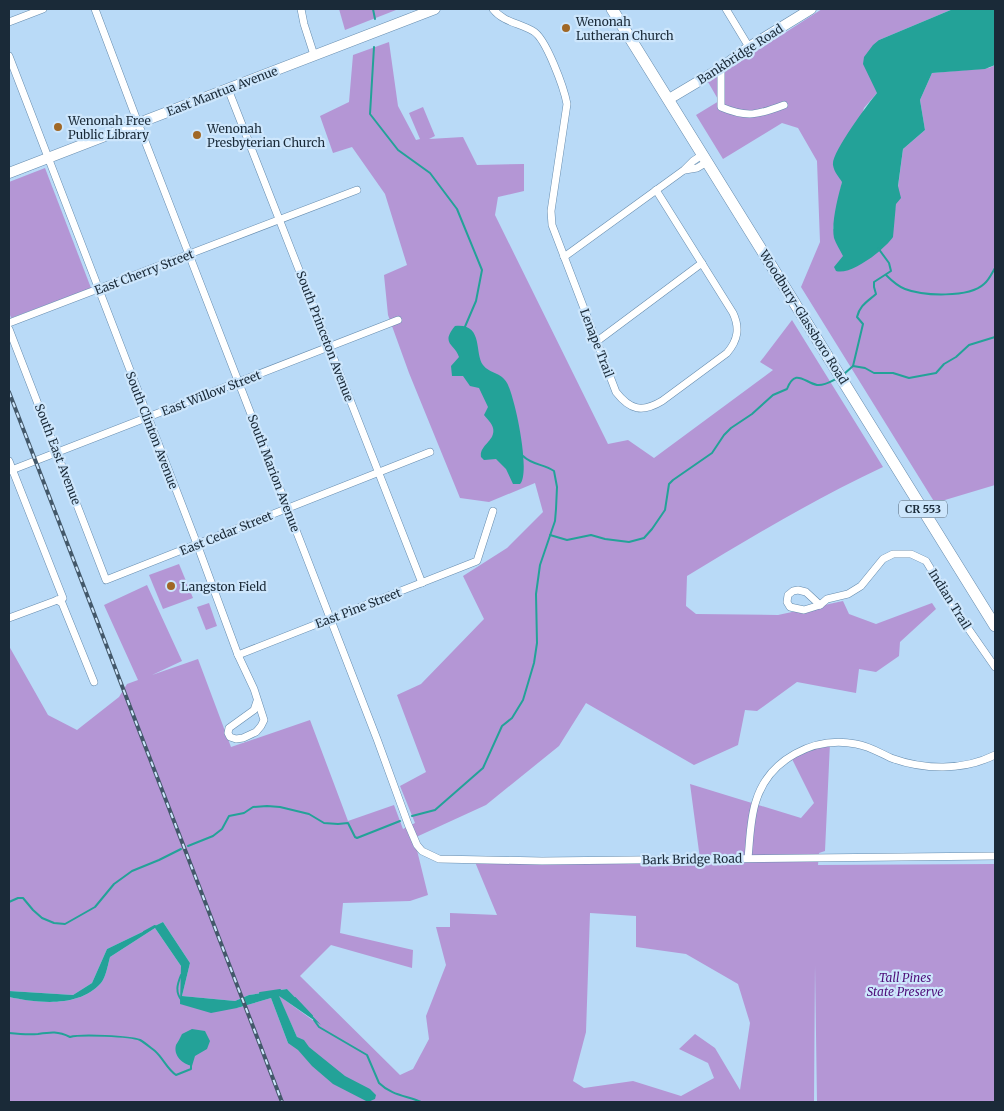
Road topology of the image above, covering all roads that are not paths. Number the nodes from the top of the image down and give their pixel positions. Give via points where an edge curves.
1 (43, 9) edge
2 (95, 9) edge
3 (301, 9) edge
4 (435, 9) edge
5 (493, 9) edge
6 (612, 9) edge
7 (726, 9) edge
8 (807, 10) edge
9 (9, 22) edge
10 (749, 47) junction
11 (314, 55) junction
12 (9, 56) edge
13 (721, 68) junction
14 (228, 89) junction
15 (669, 99) junction
16 (784, 105) dead end
17 (138, 124) junction
18 (48, 158) junction
19 (705, 159) junction
20 (9, 173) edge
21 (357, 190) dead end
22 (656, 190) junction
23 (280, 221) junction
24 (189, 255) junction
25 (564, 257) junction
26 (702, 263) junction
27 (98, 290) junction
28 (398, 320) dead end
29 (9, 323) edge
30 (9, 329) edge
31 (596, 342) junction
32 (329, 348) junction
33 (239, 383) junction
34 (148, 418) junction
35 (430, 452) dead end
36 (57, 453) junction
37 (9, 461) edge
38 (10, 470) edge
39 (379, 472) junction
40 (287, 508) junction
41 (493, 511) dead end
42 (197, 544) junction
43 (106, 580) joint
44 (422, 583) junction
45 (57, 600) junction
46 (820, 604) dead end
47 (9, 618) edge
48 (330, 619) junction
49 (995, 626) edge
50 (238, 654) junction
51 (995, 667) edge
52 (94, 682) dead end
53 (257, 701) junction
54 (995, 755) edge
55 (408, 824) joint
56 (995, 856) edge
57 (748, 858) junction

1 - 9 street
2 - 17 street, South Marion Avenue
3 - 11 street
4 - 11 street, East Mantua Avenue
5 - 25 street, Lenape Trail via 502,18 538,34 547,47 566,98 550,219
6 - 15 main road, Woodbury-Glassboro Road / CR 553
7 - 10 street
8 - 10 street, Bankbridge Road
10 - 13 street, Bankbridge Road
11 - 14 street, East Mantua Avenue
12 - 18 street, South Clinton Avenue
13 - 15 street, Bankbridge Road
13 - 16 street via 721,107 737,114 760,114
14 - 17 street, East Mantua Avenue
14 - 23 street, South Princeton Avenue
15 - 19 main road, Woodbury-Glassboro Road / CR 553
17 - 18 street, East Mantua Avenue
17 - 24 street, South Marion Avenue
18 - 20 street, East Mantua Avenue
18 - 27 street, South Clinton Avenue
19 - 22 street via 693,161
19 - 49 main road, Woodbury-Glassboro Road / CR 553
21 - 23 street, East Cherry Street
22 - 25 street
22 - 26 street, Lenape Trail
23 - 24 street, East Cherry Street
23 - 32 street, South Princeton Avenue
24 - 27 street, East Cherry Street
24 - 33 street, South Marion Avenue
25 - 31 street, Lenape Trail
26 - 31 street
26 - 31 street, Lenape Trail via 738,326 732,348 706,369 652,407 634,408 616,392
27 - 29 street, East Cherry Street
27 - 34 street, South Clinton Avenue
28 - 32 street, East Willow Street
30 - 36 street, South East Avenue
32 - 33 street, East Willow Street
32 - 39 street, South Princeton Avenue
33 - 34 street, East Willow Street
33 - 40 street, South Marion Avenue
34 - 36 street, East Willow Street
34 - 42 street, South Clinton Avenue
35 - 39 street, East Cedar Street
36 - 38 street, East Willow Street
36 - 43 street, South East Avenue
37 - 38 street
38 - 45 street via 63,598
39 - 40 street, East Cedar Street
39 - 44 street, South Princeton Avenue
40 - 42 street, East Cedar Street
40 - 48 street, South Marion Avenue
41 - 44 street, East Pine Street via 477,561
42 - 43 street, East Cedar Street
42 - 50 street, South Clinton Avenue
44 - 48 street, East Pine Street
45 - 47 street
45 - 52 street via 62,603
46 - 51 street, Indian Trail via 861,586 884,559 893,554 911,554 926,561
48 - 50 street, East Pine Street
48 - 55 street, South Marion Avenue
50 - 53 street, South Clinton Avenue
53 - 53 street, South Clinton Avenue via 264,720 261,726 243,738 230,737 229,728 254,710
54 - 57 street via 978,762 940,768 911,764 855,744 827,743 791,754 773,772 757,799
55 - 57 street, Bark Bridge Road via 422,851 450,860
56 - 57 street, Bark Bridge Road

